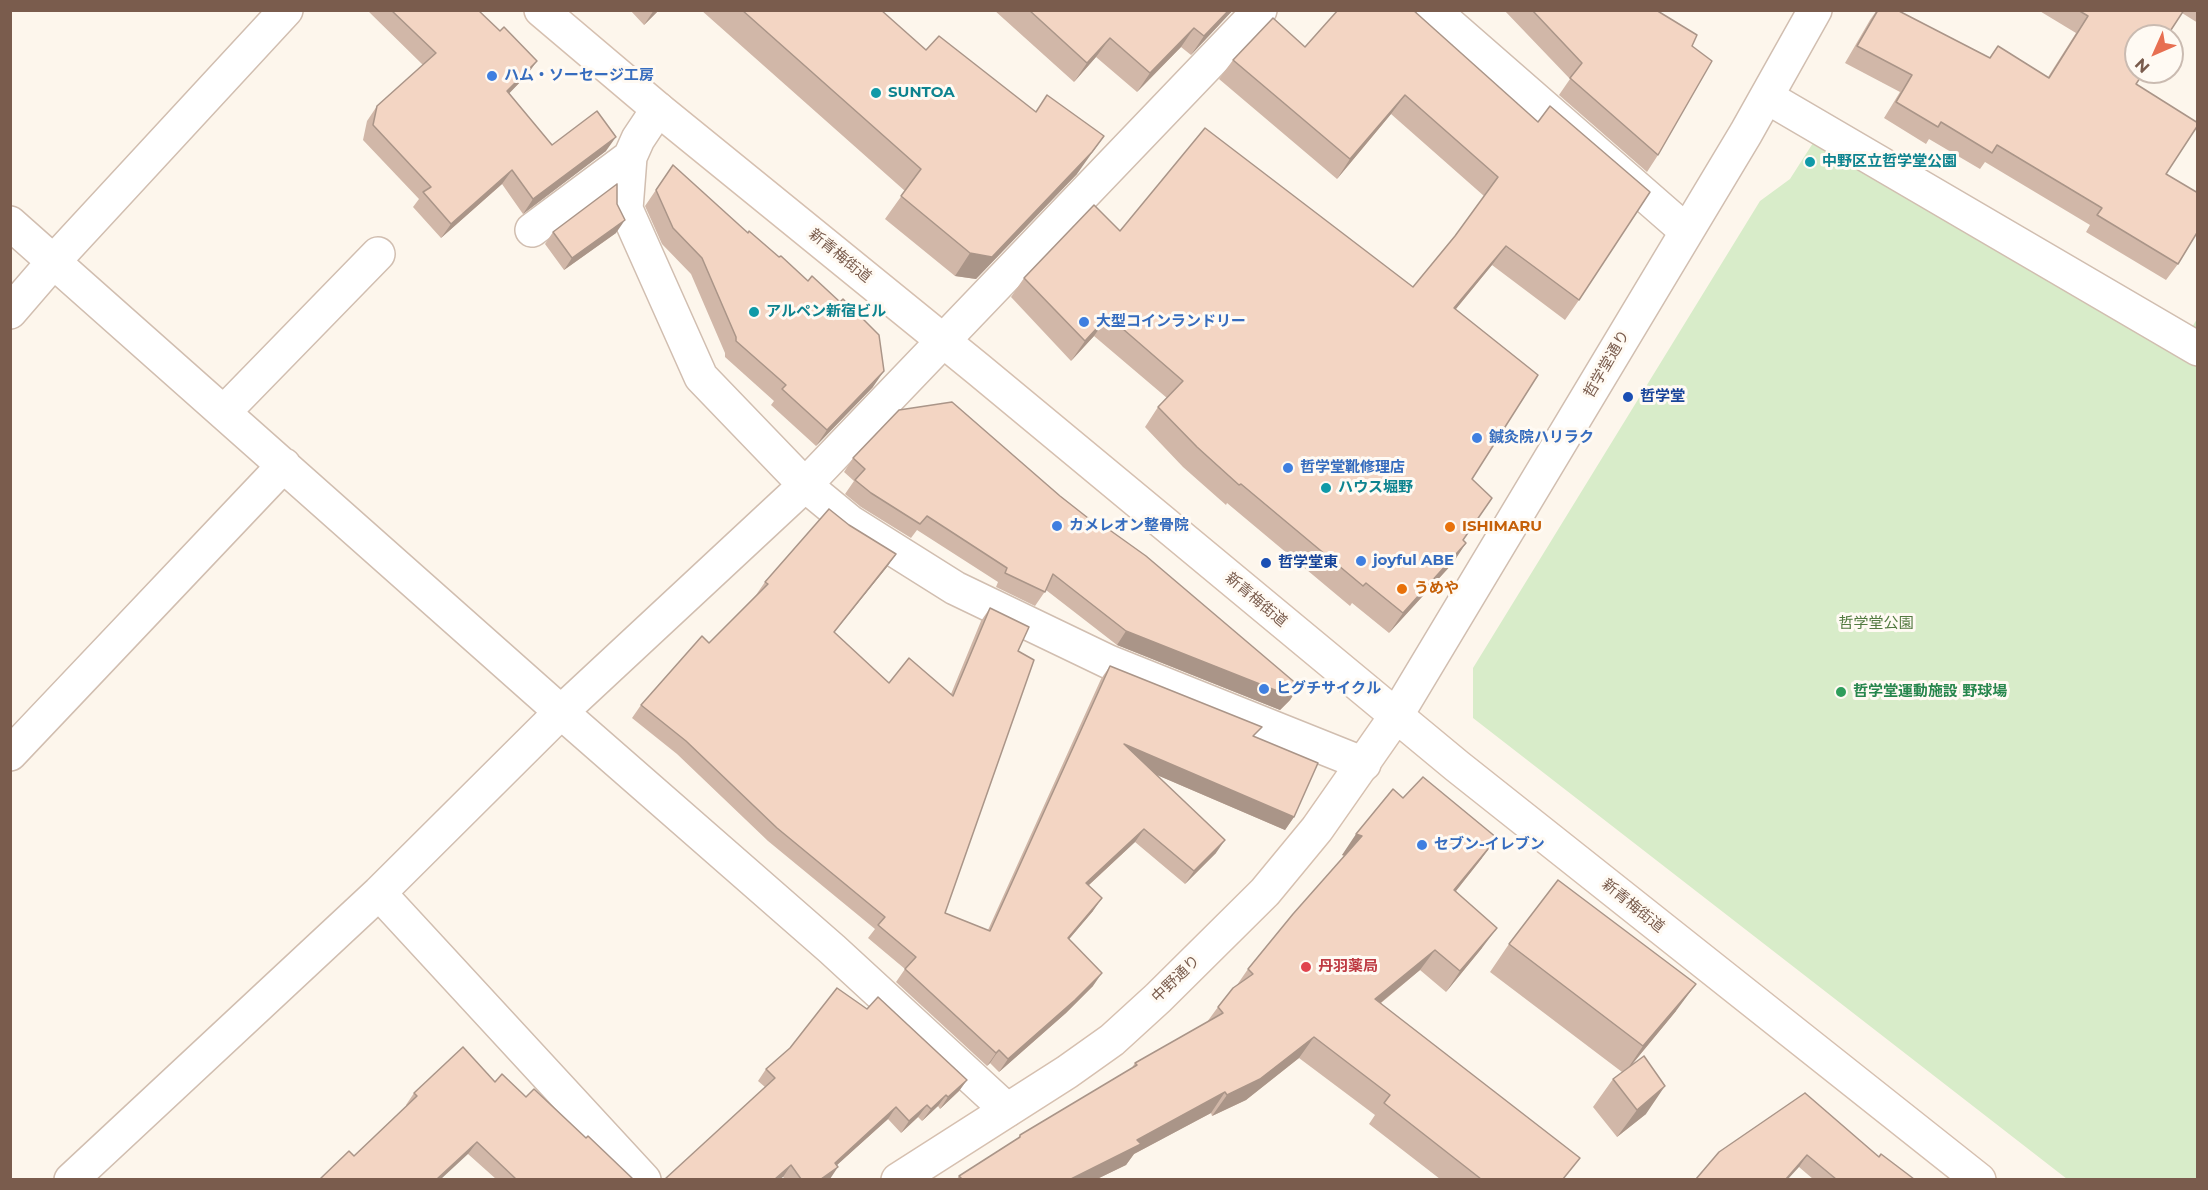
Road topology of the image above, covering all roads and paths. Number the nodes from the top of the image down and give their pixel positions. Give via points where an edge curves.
1 (286, 10) edge
2 (541, 10) edge
3 (1260, 10) edge
4 (1432, 10) edge
5 (1815, 10) edge
6 (1767, 97) junction
7 (658, 109) junction
8 (630, 157) junction
9 (10, 223) edge
10 (532, 230) dead end
11 (1685, 231) junction
12 (378, 254) dead end
13 (54, 261) junction
14 (10, 312) edge
15 (944, 341) junction
16 (2198, 349) edge
17 (224, 412) junction
18 (284, 465) junction
19 (805, 485) junction
20 (561, 712) junction
21 (1396, 716) junction
22 (10, 754) edge
23 (1364, 764) junction
24 (379, 893) junction
25 (1008, 1110) junction
26 (71, 1179) edge
27 (644, 1179) edge
28 (898, 1179) edge
29 (1979, 1179) edge

1 - 13 street
2 - 7 street, 新青梅街道
3 - 15 street
4 - 11 street
5 - 6 street, 哲学堂通り
6 - 11 street, 哲学堂通り
6 - 16 street
7 - 8 street
7 - 15 street, 新青梅街道
8 - 10 street
8 - 19 street via 626,209 701,377
9 - 13 street
11 - 21 street, 哲学堂通り
12 - 17 street
13 - 14 street
13 - 17 street
15 - 19 street
15 - 21 street, 新青梅街道
17 - 18 street
18 - 20 street
18 - 22 street
19 - 20 street
19 - 23 street via 850,522 955,588 1109,662
20 - 24 street
20 - 25 street via 832,949
21 - 23 street, 中野通り
21 - 29 street, 新青梅街道
23 - 25 street, 中野通り via 1265,892 1158,998 1112,1040
24 - 26 street
24 - 27 street
25 - 28 street, 中野通り

